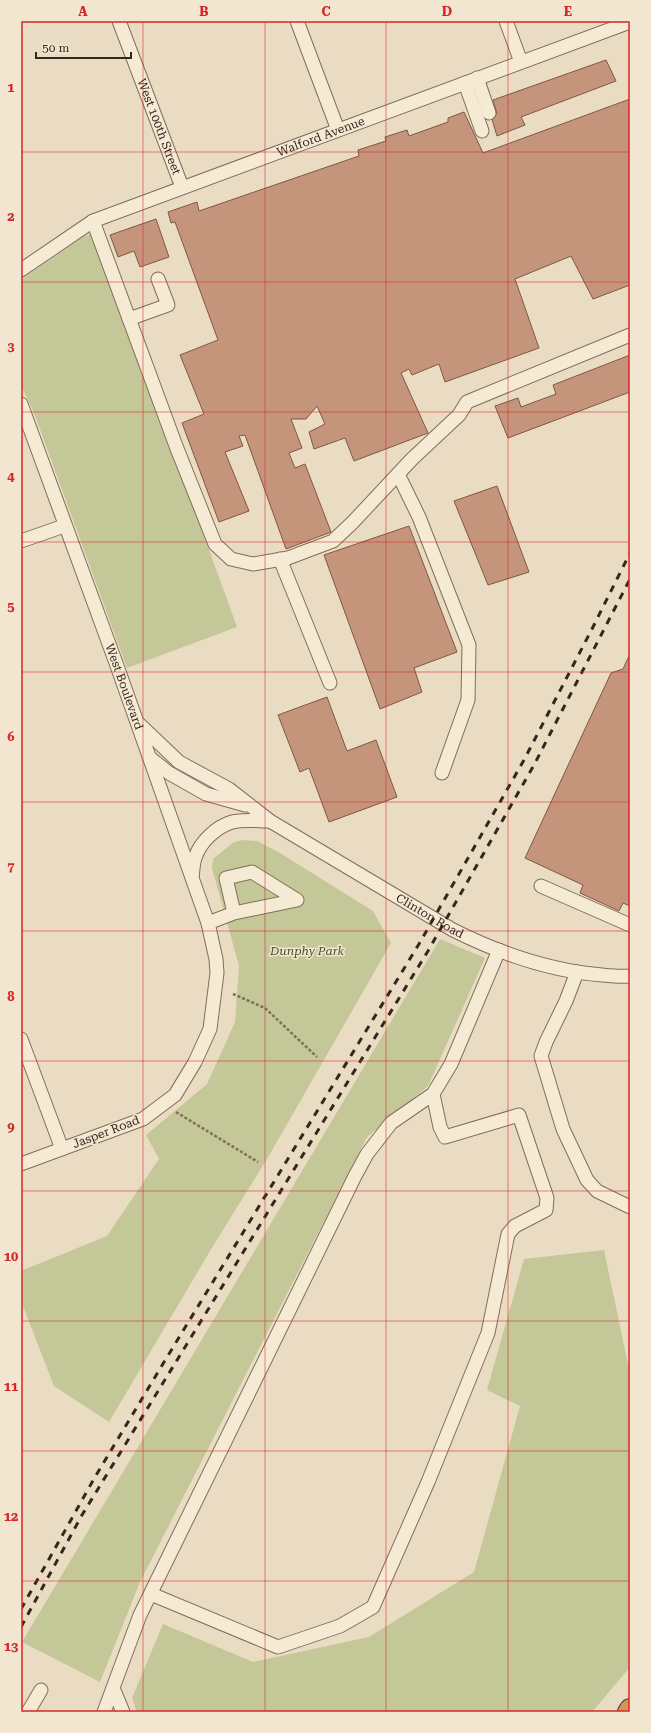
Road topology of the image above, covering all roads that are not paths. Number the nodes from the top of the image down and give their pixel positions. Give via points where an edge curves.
1 (119, 21) edge
2 (297, 21) edge
3 (506, 21) edge
4 (629, 24) edge
5 (521, 62) junction
6 (471, 80) junction
7 (489, 113) dead end
8 (338, 130) junction
9 (482, 131) dead end
10 (182, 187) junction
11 (93, 221) junction
12 (21, 270) edge
13 (158, 279) dead end
14 (129, 319) junction
15 (630, 335) edge
16 (21, 404) edge
17 (398, 474) junction
18 (64, 526) junction
19 (21, 541) edge
20 (280, 559) junction
21 (330, 683) dead end
22 (137, 722) junction
23 (149, 758) junction
24 (179, 762) junction
25 (169, 773) junction
26 (442, 773) dead end
27 (249, 806) junction
28 (270, 821) junction
29 (191, 878) junction
30 (541, 886) dead end
31 (234, 913) junction
32 (208, 923) junction
33 (630, 925) edge
34 (499, 950) junction
35 (577, 972) junction
36 (217, 973) joint
37 (630, 976) edge
38 (21, 1040) edge
39 (433, 1094) junction
40 (62, 1148) junction
41 (21, 1164) edge
42 (630, 1207) edge
43 (151, 1594) junction
44 (112, 1688) junction
45 (41, 1690) dead end
46 (630, 1709) edge
47 (28, 1712) edge
48 (104, 1712) edge
49 (123, 1712) edge
50 (628, 1712) edge

1 - 10 street, West 100th Street
2 - 8 street
3 - 5 street
4 - 5 street, Walford Avenue
5 - 6 street, Walford Avenue
6 - 7 street
6 - 8 street, Walford Avenue
6 - 9 street
8 - 10 street, Walford Avenue
10 - 11 street, Walford Avenue
11 - 12 street, Walford Avenue
11 - 14 street
13 - 14 street via 168,305
14 - 20 street via 215,544 231,559 243,562 252,564
15 - 17 street via 468,402 459,415
16 - 18 street, West Boulevard
17 - 20 street via 333,541
17 - 26 street via 419,516 469,645 468,700
18 - 19 street
18 - 22 street, West Boulevard
20 - 21 street
22 - 23 street, West Boulevard
22 - 24 street, Clinton Road
23 - 25 street, Clinton Road
23 - 29 street, West Boulevard
24 - 25 street
24 - 27 street, Clinton Road via 229,789
25 - 27 street, Clinton Road via 206,794
27 - 28 street, Clinton Road
28 - 29 street via 232,822 208,836 194,858
28 - 34 street, Clinton Road via 437,921
29 - 32 street, West Boulevard
30 - 33 street
31 - 31 street via 252,909 297,900 252,872 226,878
31 - 32 street
32 - 36 street, West Boulevard
34 - 35 street, Clinton Road via 548,967
34 - 39 street via 451,1064
35 - 37 street, Clinton Road
35 - 42 street via 541,1056 563,1129 587,1180 597,1191
36 - 40 street, Jasper Road via 210,1029 176,1095 143,1119
38 - 40 street
39 - 43 street via 391,1123 367,1154
39 - 43 street via 440,1127 445,1137 519,1115 547,1198 546,1210 515,1226 508,1234 488,1333 428,1482 372,1607 340,1626 278,1647
40 - 41 street, Jasper Road
43 - 44 street via 140,1615
44 - 48 street
44 - 49 street
45 - 47 street
46 - 50 highway

